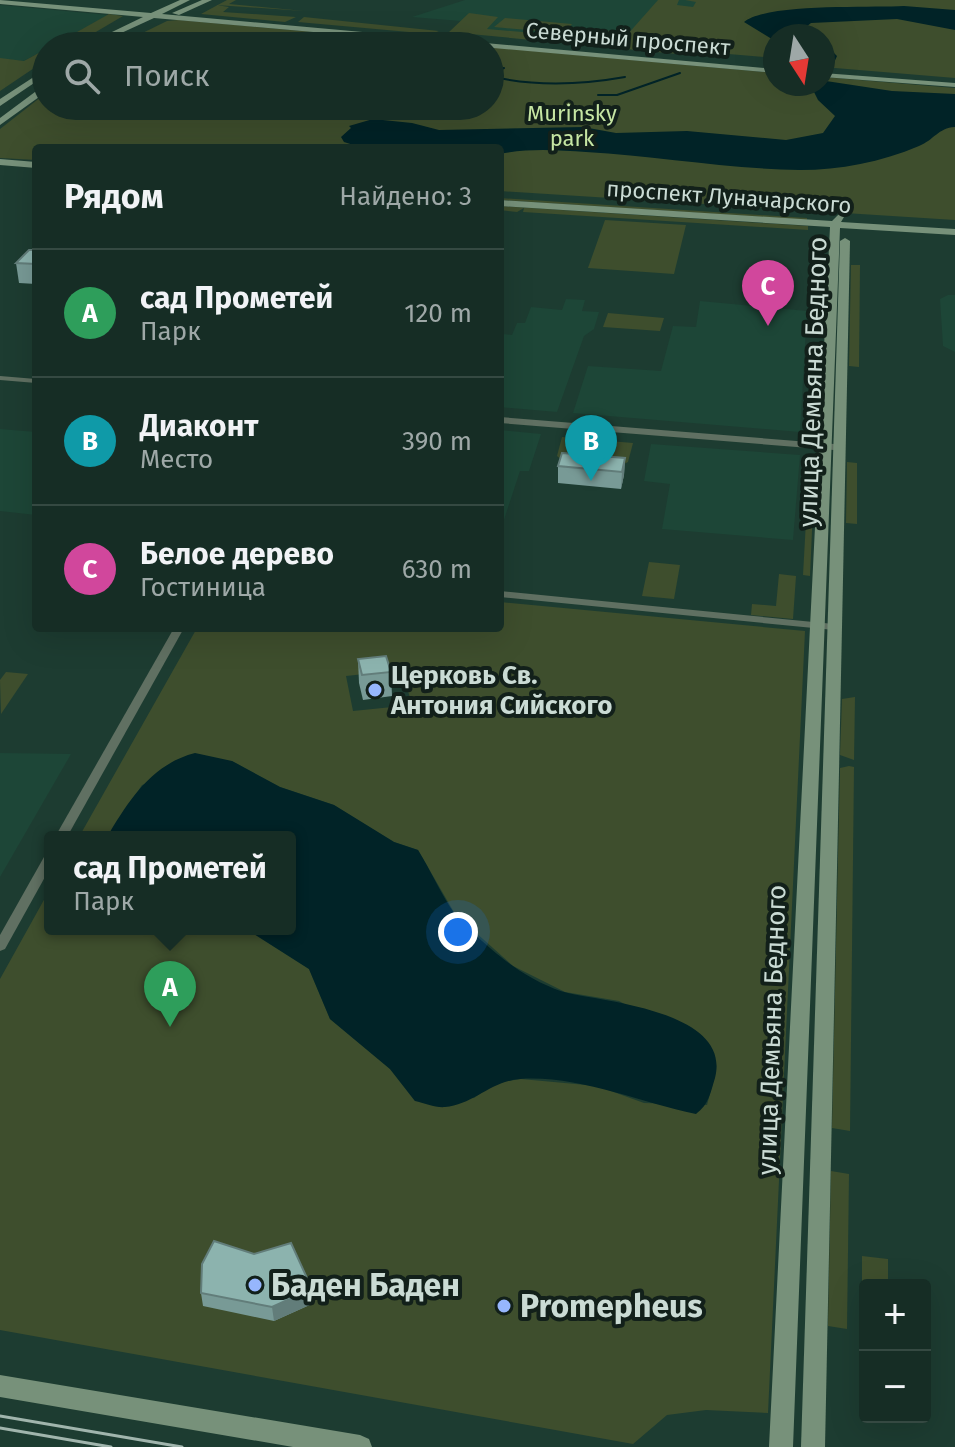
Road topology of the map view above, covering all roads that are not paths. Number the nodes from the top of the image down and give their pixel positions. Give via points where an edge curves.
1 (23, 0) edge
2 (186, 0) edge
3 (208, 0) edge
4 (0, 2) edge
5 (153, 13) junction
6 (172, 15) junction
7 (115, 32) edge
8 (138, 32) edge
9 (365, 32) edge
10 (504, 44) edge
11 (763, 67) edge
12 (835, 74) edge
13 (32, 81) edge
14 (955, 83) edge
15 (32, 98) edge
16 (0, 103) edge
17 (0, 122) edge
18 (0, 162) edge
19 (32, 165) edge
20 (0, 170) edge
21 (32, 173) edge
22 (504, 195) edge
23 (504, 203) edge
24 (839, 222) junction
25 (955, 224) edge
26 (955, 232) edge
27 (0, 378) edge
28 (32, 381) edge
29 (504, 420) edge
30 (832, 447) junction
31 (504, 594) edge
32 (816, 625) junction
33 (834, 627) junction
34 (177, 632) edge
35 (64, 831) edge
36 (44, 868) edge
37 (0, 946) edge
38 (0, 1386) edge
39 (360, 1447) edge
40 (781, 1447) edge
41 (813, 1447) edge

1 - 5 main road, Северный проспект
2 - 5 main road
3 - 6 main road
4 - 5 main road, Северный проспект
5 - 6 main road, Северный проспект
5 - 7 main road
6 - 8 main road
6 - 9 main road, Северный проспект
10 - 11 main road, Северный проспект
12 - 14 main road
13 - 16 main road
15 - 17 main road
18 - 19 main road
20 - 21 main road
22 - 24 main road, проспект Луначарского
23 - 24 main road, проспект Луначарского
24 - 25 main road, проспект Луначарского
24 - 26 main road, проспект Луначарского
24 - 30 main road, улица Демьяна Бедного
27 - 28 street
29 - 30 street
30 - 32 main road, улица Демьяна Бедного
30 - 33 main road, улица Демьяна Бедного
31 - 32 street
32 - 33 street
32 - 40 main road, улица Демьяна Бедного
33 - 41 main road, улица Демьяна Бедного
34 - 35 street
36 - 37 street
38 - 39 main road

